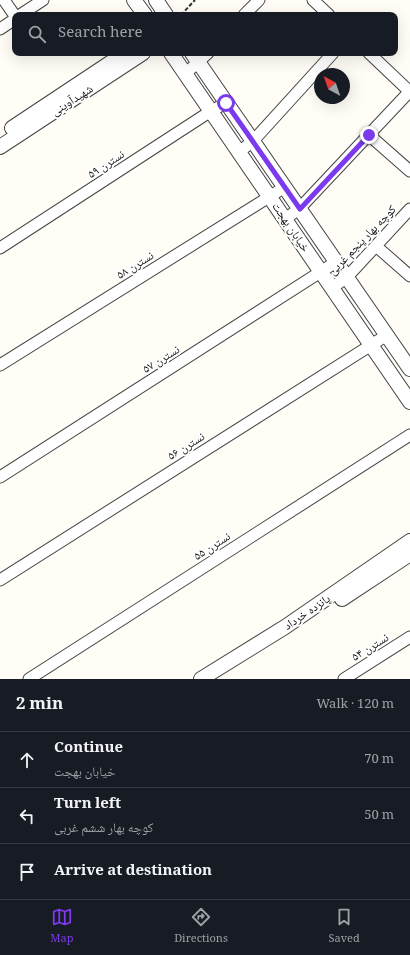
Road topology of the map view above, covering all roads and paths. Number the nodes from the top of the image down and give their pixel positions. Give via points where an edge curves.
1 (4, 0) edge
2 (43, 0) edge
3 (134, 0) edge
4 (156, 0) edge
5 (195, 0) edge
6 (259, 0) edge
7 (313, 0) edge
8 (25, 12) edge
9 (143, 12) edge
10 (164, 12) edge
11 (184, 12) edge
12 (247, 12) edge
13 (326, 12) edge
14 (12, 13) edge
15 (12, 20) edge
16 (0, 29) edge
17 (120, 56) edge
18 (138, 56) edge
19 (173, 56) edge
20 (199, 56) edge
21 (330, 56) edge
22 (372, 56) edge
23 (186, 74) junction
24 (410, 91) edge
25 (226, 103) junction
26 (211, 111) junction
27 (369, 135) junction
28 (0, 136) edge
29 (253, 141) junction
30 (0, 148) edge
31 (239, 152) junction
32 (410, 172) edge
33 (285, 187) junction
34 (270, 196) junction
35 (300, 209) junction
36 (410, 209) edge
37 (285, 219) junction
38 (376, 246) junction
39 (0, 248) edge
40 (336, 262) junction
41 (322, 273) junction
42 (410, 276) edge
43 (347, 277) junction
44 (332, 288) junction
45 (387, 335) junction
46 (371, 345) junction
47 (0, 365) edge
48 (410, 369) edge
49 (410, 402) edge
50 (410, 435) edge
51 (0, 477) edge
52 (410, 541) edge
53 (410, 554) edge
54 (0, 580) edge
55 (410, 637) edge
56 (29, 679) edge
57 (201, 679) edge
58 (215, 679) edge
59 (344, 679) edge

1 - 14 street
2 - 8 street
3 - 9 street
4 - 10 street
5 - 11 path
6 - 12 street
7 - 13 street
15 - 16 street
17 - 28 street, شهیدآوینی
18 - 30 street, شهیدآوینی
19 - 23 street, خیابان بهجت
20 - 23 street
20 - 25 street, خیابان بهجت
21 - 29 street
22 - 24 street
23 - 26 street, خیابان بهجت
24 - 27 street
25 - 26 street, نسترن ۵۹
25 - 29 street, خیابان بهجت
26 - 31 street, خیابان بهجت
26 - 39 street, نسترن ۵۹
27 - 32 street
27 - 35 street
29 - 31 street
29 - 33 street, خیابان بهجت
31 - 34 street, خیابان بهجت
33 - 34 street, نسترن ۵۸
33 - 35 street, خیابان بهجت
34 - 37 street, خیابان بهجت
34 - 47 street, نسترن ۵۸
35 - 37 street
35 - 40 street, خیابان بهجت
36 - 38 street, کوچه بهار پنجم غربی
37 - 41 street, خیابان بهجت
38 - 42 street
38 - 43 street, کوچه بهار پنجم غربی
40 - 41 street, نسترن ۵۷
40 - 43 street, خیابان بهجت
41 - 44 street, خیابان بهجت
41 - 51 street, نسترن ۵۷
43 - 44 street, کوچه بهار پنجم غربی
43 - 45 street, خیابان بهجت
44 - 46 street, خیابان بهجت
45 - 46 street, نسترن ۵۶
45 - 48 street, خیابان بهجت
46 - 49 street, خیابان بهجت
46 - 54 street, نسترن ۵۶
50 - 56 street, نسترن ۵۵
52 - 57 street, پانزده خرداد via 285,627
53 - 58 street, پانزده خرداد
55 - 59 street, نسترن ۵۴

